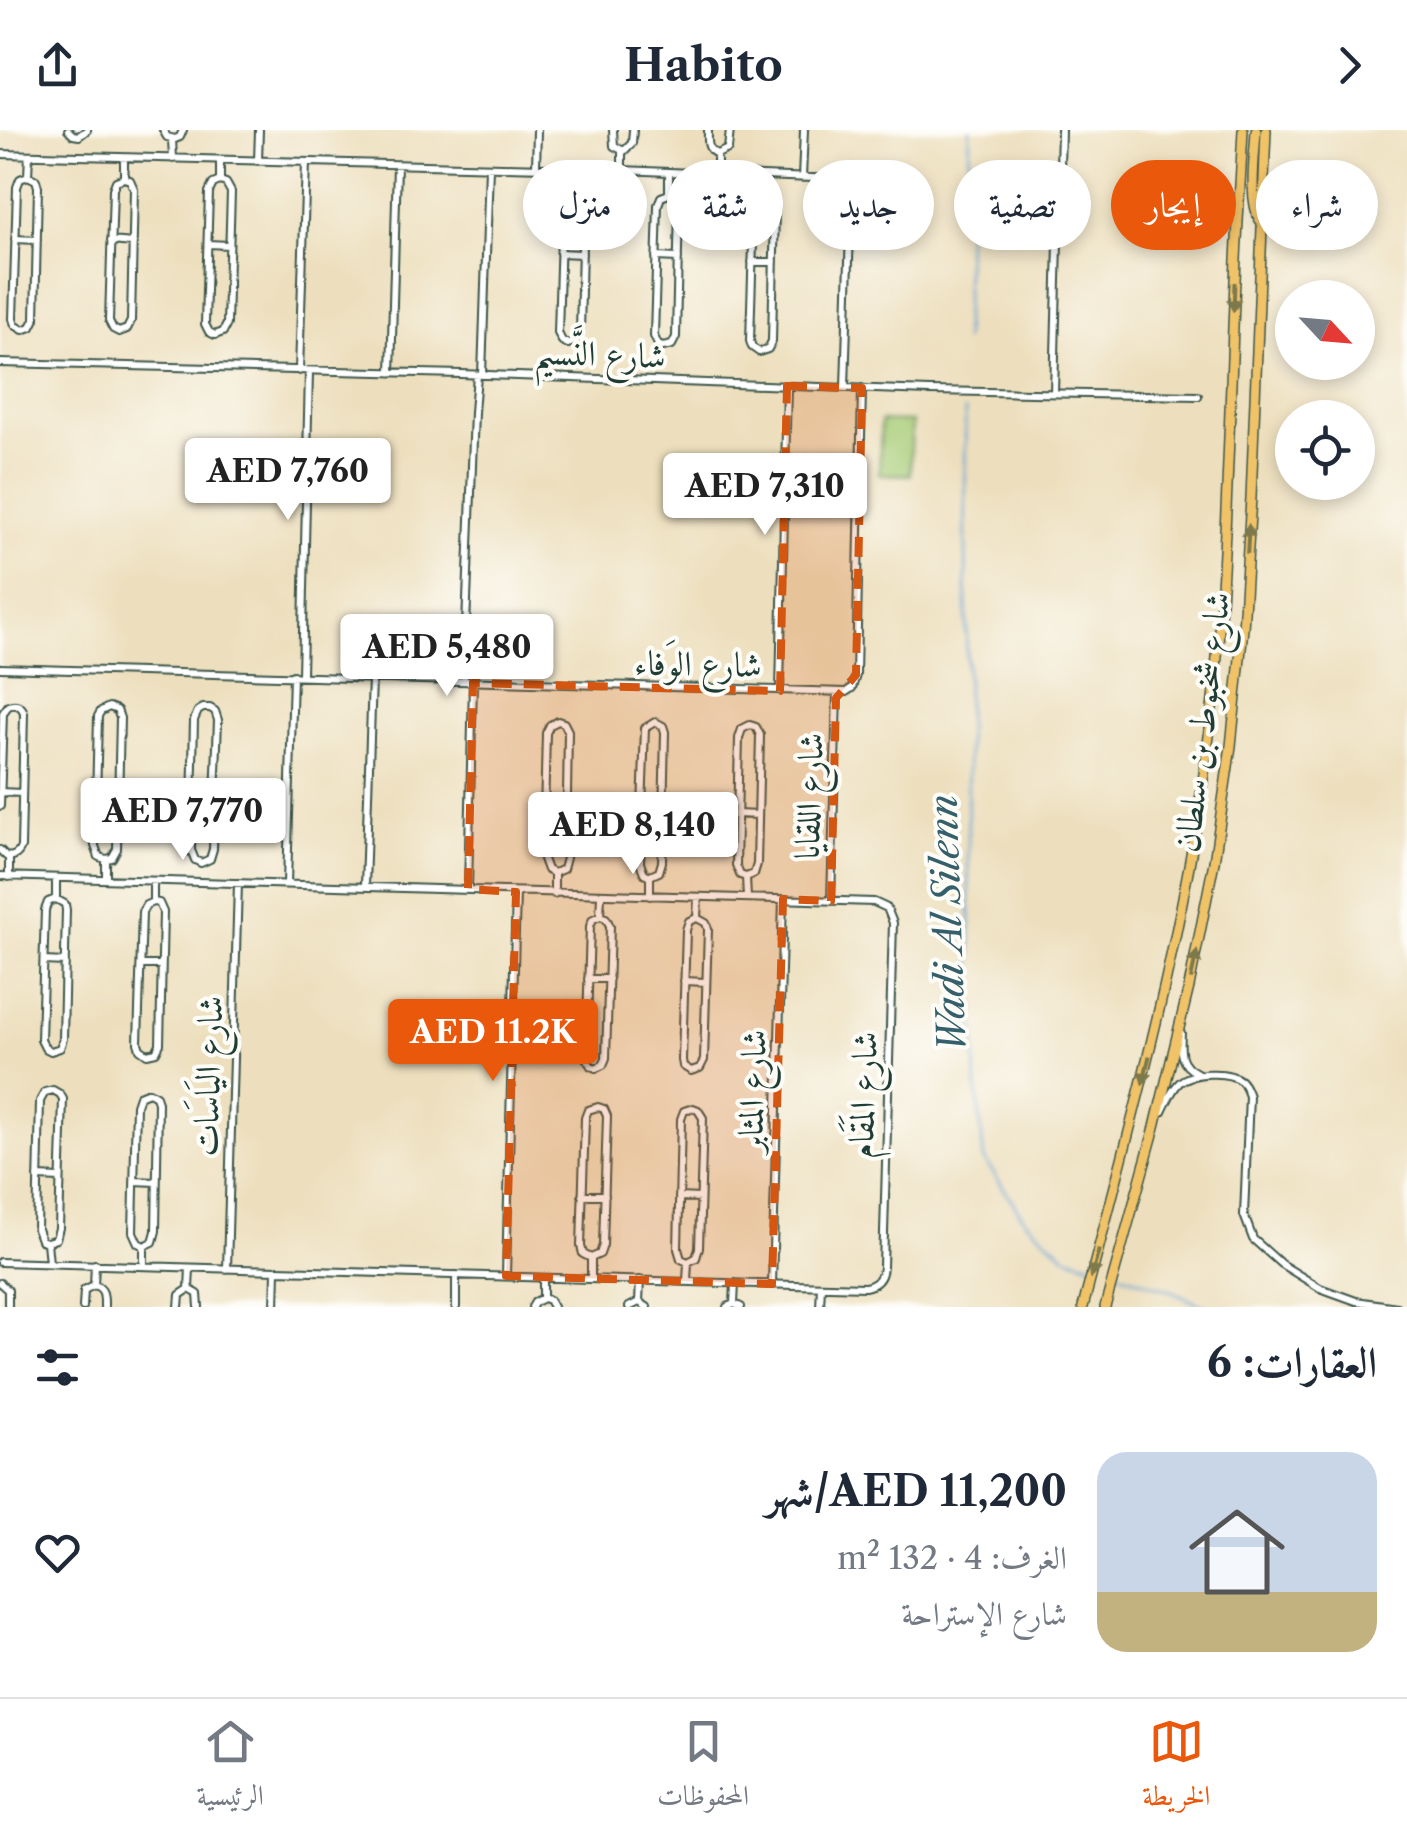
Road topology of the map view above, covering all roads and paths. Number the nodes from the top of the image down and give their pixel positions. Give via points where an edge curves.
1 (68, 130) edge
2 (87, 130) edge
3 (163, 130) edge
4 (183, 130) edge
5 (259, 130) edge
6 (537, 130) edge
7 (612, 130) edge
8 (633, 130) edge
9 (708, 130) edge
10 (730, 130) edge
11 (804, 130) edge
12 (1059, 130) edge
13 (1240, 130) edge
14 (1256, 130) edge
15 (1268, 130) edge
16 (172, 139) junction
17 (622, 151) junction
18 (0, 154) edge
19 (717, 154) junction
20 (29, 155) junction
21 (124, 158) junction
22 (173, 159) junction
23 (220, 160) junction
24 (536, 160) edge
25 (622, 160) edge
26 (717, 160) edge
27 (1264, 160) edge
28 (258, 161) junction
29 (306, 162) junction
30 (398, 164) junction
31 (489, 167) junction
32 (523, 168) edge
33 (28, 176) junction
34 (783, 177) edge
35 (124, 178) junction
36 (802, 178) junction
37 (220, 181) junction
38 (667, 195) edge
39 (1256, 210) edge
40 (16, 240) junction
41 (37, 240) junction
42 (112, 242) junction
43 (133, 242) junction
44 (208, 244) junction
45 (229, 246) junction
46 (560, 250) edge
47 (582, 250) edge
48 (678, 250) edge
49 (752, 250) edge
50 (774, 250) edge
51 (1261, 250) edge
52 (560, 253) junction
53 (582, 254) junction
54 (656, 257) junction
55 (678, 258) junction
56 (752, 262) junction
57 (774, 262) junction
58 (0, 363) edge
59 (300, 372) junction
60 (310, 372) junction
61 (391, 374) junction
62 (477, 375) junction
63 (788, 386) junction
64 (845, 388) junction
65 (862, 388) junction
66 (1054, 394) junction
67 (1198, 396) dead end
68 (0, 668) edge
69 (293, 675) junction
70 (302, 676) junction
71 (372, 678) junction
72 (468, 682) junction
73 (780, 690) junction
74 (836, 693) junction
75 (0, 792) edge
76 (22, 793) junction
77 (96, 794) junction
78 (118, 794) junction
79 (192, 798) junction
80 (215, 798) junction
81 (0, 806) edge
82 (544, 810) junction
83 (567, 810) junction
84 (641, 810) junction
85 (663, 811) junction
86 (737, 814) junction
87 (758, 815) junction
88 (0, 850) edge
89 (9, 857) junction
90 (106, 859) junction
91 (554, 872) junction
92 (650, 876) junction
93 (5, 877) edge
94 (56, 878) junction
95 (746, 878) junction
96 (106, 880) junction
97 (153, 881) junction
98 (238, 883) junction
99 (287, 884) junction
100 (365, 886) junction
101 (468, 890) junction
102 (516, 892) junction
103 (554, 894) junction
104 (601, 895) junction
105 (650, 896) junction
106 (698, 897) junction
107 (747, 898) junction
108 (56, 899) junction
109 (783, 899) junction
110 (831, 900) junction
111 (153, 902) junction
112 (600, 916) junction
113 (697, 918) junction
114 (44, 961) junction
115 (65, 962) junction
116 (141, 964) junction
117 (162, 965) junction
118 (588, 979) junction
119 (608, 980) junction
120 (684, 981) junction
121 (706, 982) junction
122 (1181, 1020) junction
123 (1198, 1074) junction
124 (1155, 1127) junction
125 (38, 1178) junction
126 (60, 1178) junction
127 (134, 1181) junction
128 (156, 1182) junction
129 (582, 1194) junction
130 (604, 1195) junction
131 (679, 1197) junction
132 (700, 1198) junction
133 (47, 1242) junction
134 (144, 1246) junction
135 (591, 1258) junction
136 (0, 1262) edge
137 (49, 1262) junction
138 (688, 1262) junction
139 (95, 1264) junction
140 (144, 1266) junction
141 (190, 1268) junction
142 (227, 1269) junction
143 (276, 1271) junction
144 (456, 1276) junction
145 (506, 1276) junction
146 (543, 1278) junction
147 (591, 1279) junction
148 (640, 1280) junction
149 (688, 1281) junction
150 (735, 1282) junction
151 (0, 1283) edge
152 (772, 1284) junction
153 (94, 1285) junction
154 (821, 1286) junction
155 (189, 1289) junction
156 (542, 1298) junction
157 (639, 1302) junction
158 (734, 1306) edge
159 (8, 1307) edge
160 (83, 1307) edge
161 (104, 1307) edge
162 (178, 1307) edge
163 (199, 1307) edge
164 (275, 1307) edge
165 (456, 1307) edge
166 (532, 1307) edge
167 (553, 1307) edge
168 (630, 1307) edge
169 (648, 1307) edge
170 (820, 1307) edge
171 (1084, 1307) edge
172 (1105, 1307) edge
173 (1397, 1307) edge

1 - 2 street via 77,136
3 - 16 street
4 - 16 street
5 - 28 street
6 - 24 street
7 - 17 street via 613,144
8 - 17 street via 631,146
9 - 19 street via 708,146
10 - 19 street via 728,149
11 - 36 street
12 - 66 street
13 -> 171 main road, شارع شخبوط بن سلطان via 1223,579 1209,738 1167,982
14 - 39 main road
15 - 27 main road, شارع شخبوط بن سلطان
16 - 22 street
17 - 25 street
18 - 20 street
19 - 26 street
20 - 21 street
20 - 33 street
21 - 22 street
21 - 35 street
22 - 23 street
23 - 28 street
23 - 37 street
28 - 29 street
29 - 30 street
29 - 59 street
30 - 31 street
30 - 61 street
31 - 32 street
31 - 62 street
33 - 40 street via 17,187
33 - 41 street via 38,187
34 - 36 street
35 - 42 street via 113,189
35 - 43 street via 134,186
36 - 64 street via 836,180 850,192
37 - 44 street via 210,189
37 - 45 street via 230,192
38 - 54 street via 658,205
40 - 41 street
40 - 41 street via 14,322 22,330 35,322
42 - 43 street
42 - 43 street via 110,324 118,332 131,324
44 - 45 street
44 - 45 street via 205,324 215,335 227,327
46 - 52 street
47 - 53 street
48 - 55 street
49 - 56 street
50 - 57 street
122 -> 51 main road, شارع شخبوط بن سلطان via 1232,746
52 - 53 street
52 - 53 street via 558,336 568,344 580,336
54 - 55 street
54 - 55 street via 654,336 663,348 676,336
56 - 57 street
56 - 57 street via 750,341 759,352 772,344
58 - 59 street, شارع النَّسيم
59 - 60 street, شارع النَّسيم
60 - 61 street, شارع النَّسيم
60 - 70 street
61 - 62 street, شارع النَّسيم
62 - 63 street, شارع النَّسيم
62 - 72 street
63 - 64 street, شارع النَّسيم
63 - 73 street
64 - 65 street, شارع النَّسيم
65 - 66 street, شارع النَّسيم
65 - 74 street via 856,675 852,688
66 - 67 street, شارع النَّسيم
68 - 69 street, شارع الوَفاء
69 - 70 street, شارع الوَفاء
69 - 99 street
70 - 71 street, شارع الوَفاء
71 - 72 street, شارع الوَفاء
71 - 100 street
72 - 73 street, شارع الوَفاء
72 - 101 street
73 - 74 street, شارع الوَفاء
74 - 110 street, شارع اللقايا
75 - 76 street
75 - 76 street, شارع المَقَام via 3,713 16,704 24,714
75 - 81 street, شارع المَقَام
76 - 89 street, شارع المَقَام via 21,847
77 - 78 street
77 - 78 street via 98,716 109,707 120,718
77 - 90 street via 96,850
78 - 90 street via 117,849
79 - 80 street
79 - 80 street via 191,850 202,863 212,856
79 - 80 street via 195,717 206,707 218,716
82 - 83 street
82 - 83 street via 547,730 558,721 568,731
82 - 91 street via 544,864
83 - 91 street via 565,862
84 - 85 street
84 - 85 street via 644,731 655,722 666,732
84 - 92 street via 640,863
85 - 92 street via 662,866
86 - 87 street
86 - 87 street via 739,738 750,725 760,735
86 - 95 street via 736,865
87 - 95 street via 756,868
88 - 89 street
89 - 93 street, شارع المَقَام
90 - 96 street
91 - 103 street
92 - 105 street
93 - 94 street, شارع المَقَام
94 - 96 street, شارع المَقَام
94 - 108 street
95 - 107 street
96 - 97 street, شارع المَقَام
97 - 98 street, شارع المَقَام
97 - 111 street
98 - 99 street, شارع المَقَام
98 - 142 street, شارع اليَاسَات
99 - 100 street, شارع المَقَام
100 - 101 street, شارع المَقَام
101 - 102 street, شارع المَقَام
102 - 103 street, شارع المَقَام
102 - 145 street
103 - 104 street, شارع المَقَام
104 - 105 street, شارع المَقَام
104 - 112 street
105 - 106 street, شارع المَقَام
106 - 107 street, شارع المَقَام
106 - 113 street
107 - 109 street, شارع المَقَام
108 - 114 street via 46,907
108 - 115 street via 66,906
109 - 110 street, شارع المَقَام
109 - 152 street, شارع المثابر
110 - 154 street, شارع المَقَام via 878,903 893,918 883,1272 868,1287
111 - 116 street via 142,912
111 - 117 street via 162,908
112 - 118 street via 590,926
112 - 119 street via 610,923
113 - 120 street via 687,926
113 - 121 street via 708,926
114 - 115 street
114 - 115 street via 42,1040 51,1050 64,1040
116 - 117 street
116 - 117 street via 138,1044 148,1054 160,1044
118 - 119 street
118 - 119 street via 586,1058 596,1068 606,1060
120 - 121 street
120 - 121 street via 682,1060 691,1071 703,1063
122 - 123 street via 1182,1059
122 - 124 main road, شارع شخبوط بن سلطان
123 - 124 street via 1177,1085
123 - 173 street via 1234,1077 1248,1090 1244,1215 1258,1246 1320,1288
124 - 172 main road, شارع شخبوط بن سلطان
125 - 126 street
125 - 126 street via 40,1098 53,1090 62,1100
125 - 133 street via 37,1233
126 - 133 street via 58,1232
127 - 128 street
127 - 128 street via 137,1101 149,1092 158,1098
127 - 134 street via 133,1232
128 - 134 street via 154,1239
129 - 130 street
129 - 130 street via 585,1116 596,1106 608,1116
129 - 135 street via 581,1249
130 - 135 street via 602,1248
131 - 132 street
131 - 132 street via 682,1116 692,1108 702,1118
131 - 138 street via 678,1253
132 - 138 street via 698,1255
133 - 137 street
134 - 140 street
135 - 147 street
136 - 137 street, شارع المَقَام
137 - 139 street, شارع المَقَام
138 - 149 street
139 - 140 street, شارع المَقَام
139 - 153 street
140 - 141 street, شارع المَقَام
141 - 142 street, شارع المَقَام
141 - 155 street
142 - 143 street, شارع المَقَام
143 - 144 street, شارع المَقَام
143 - 164 street
144 - 145 street, شارع المَقَام
144 - 165 street
145 - 146 street, شارع المَقَام
146 - 147 street, شارع المَقَام
146 - 156 street
147 - 148 street, شارع المَقَام
148 - 149 street, شارع المَقَام
148 - 157 street
149 - 150 street, شارع المَقَام
150 - 152 street, شارع المَقَام
150 - 158 street
151 - 159 street via 8,1290
152 - 154 street, شارع المَقَام
153 - 160 street via 84,1290
153 - 161 street via 104,1292
154 - 170 street
155 - 162 street
155 - 163 street via 198,1294
156 - 166 street
156 - 167 street
157 - 168 street
157 - 169 street

